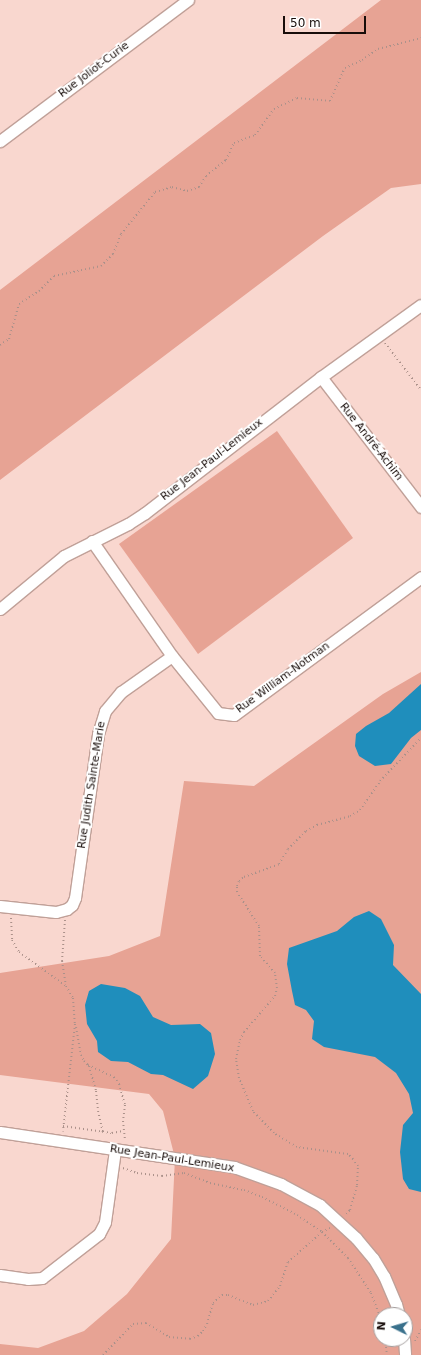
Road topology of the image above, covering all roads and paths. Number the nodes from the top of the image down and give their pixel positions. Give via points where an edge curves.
1 (188, 0) edge
2 (421, 38) edge
3 (0, 141) edge
4 (421, 305) edge
5 (379, 334) junction
6 (0, 345) edge
7 (320, 377) junction
8 (421, 390) edge
9 (421, 507) edge
10 (92, 541) junction
11 (421, 577) edge
12 (0, 609) edge
13 (172, 656) junction
14 (421, 738) edge
15 (5, 907) edge
16 (62, 911) junction
17 (66, 986) junction
18 (75, 1024) junction
19 (88, 1065) junction
20 (63, 1126) junction
21 (124, 1131) junction
22 (0, 1132) edge
23 (103, 1132) junction
24 (63, 1140) junction
25 (126, 1141) dead end
26 (115, 1150) junction
27 (121, 1168) dead end
28 (346, 1215) dead end
29 (331, 1228) dead end
30 (322, 1232) junction
31 (0, 1275) edge
32 (376, 1307) edge
33 (396, 1307) edge
34 (103, 1355) edge

1 - 3 street, Rue Joliot-Curie
2 - 6 path via 378,49 345,68 330,101 297,98 274,109 255,135 234,143 226,160 206,176 199,187 187,191 172,187 155,192 121,234 113,254 102,266 54,276 39,291 19,304 9,339
4 - 5 street, Rue Jean-Paul-Lemieux
5 - 7 street, Rue Jean-Paul-Lemieux
5 - 8 path
7 - 9 street, Rue André-Achim
7 - 10 street, Rue Jean-Paul-Lemieux via 145,513
10 - 12 street, Rue Jean-Paul-Lemieux via 64,556
10 - 13 street, Rue William-Notman
11 - 13 street, Rue William-Notman via 234,715 218,714
13 - 16 street, Rue Judith Sainte-Marie via 121,692 105,711 98,734 75,898 72,905
14 - 28 path via 380,781 360,810 306,831 288,848 279,864 244,877 237,886 238,892 259,926 260,956 275,973 278,988 275,996 240,1040 236,1059 239,1078 254,1111 274,1133 297,1147 340,1152 348,1154 353,1159 358,1166 357,1185 350,1210
15 - 16 street
15 - 17 path via 14,946 24,957
16 - 17 path via 65,926 62,961
17 - 18 path via 73,998
18 - 19 path via 81,1055
18 - 20 path
19 - 21 path via 118,1081 125,1101
19 - 23 path via 94,1081
20 - 23 path
20 - 24 path
21 - 23 path
21 - 25 path
22 - 24 street, Rue Jean-Paul-Lemieux
24 - 26 street, Rue Jean-Paul-Lemieux
26 - 31 street via 105,1222 99,1234 42,1278 28,1280
26 - 33 street, Rue Jean-Paul-Lemieux via 234,1167 270,1179 309,1198 348,1229 374,1258
27 - 30 path, Rue Jean-Paul-Lemieux via 162,1176 184,1173 210,1183 244,1190 283,1206
29 - 30 path
30 - 32 path, Rue Jean-Paul-Lemieux via 360,1274
30 - 34 path via 288,1262 280,1286 268,1301 253,1305 222,1295 213,1303 208,1324 203,1331 190,1339 170,1338 146,1322 133,1324

